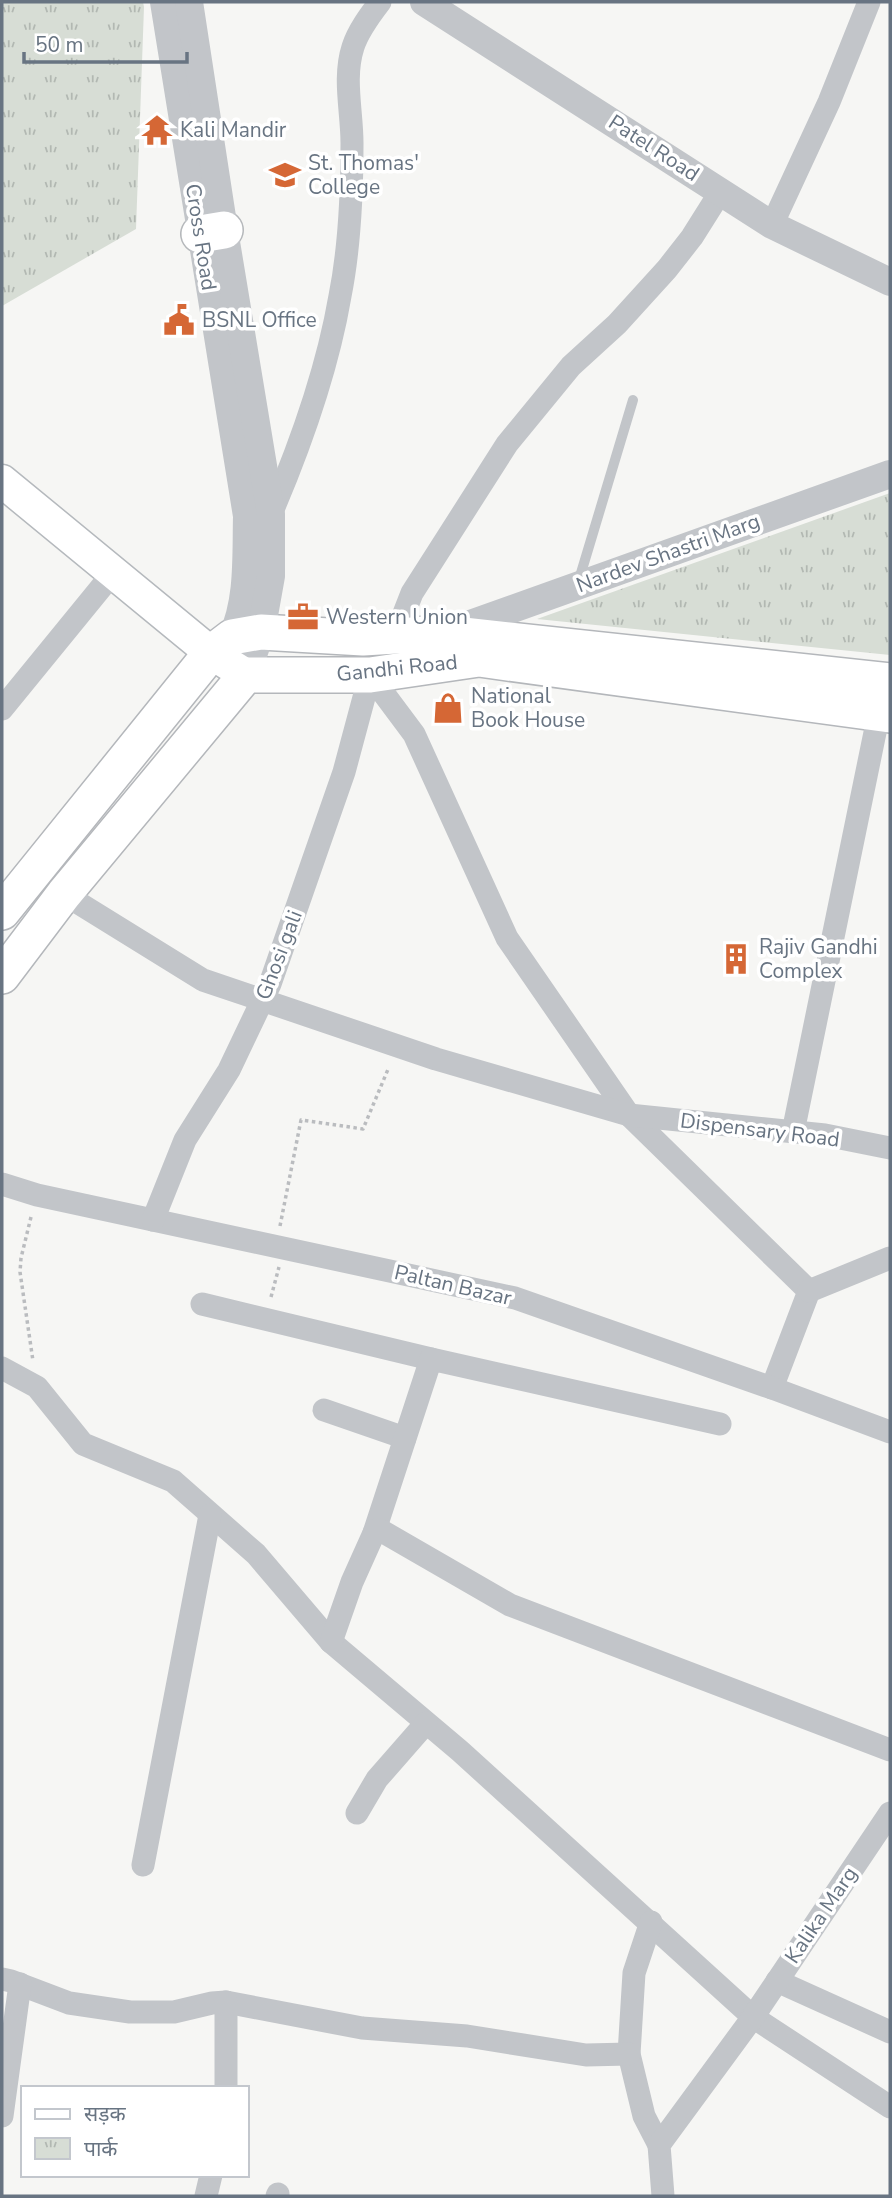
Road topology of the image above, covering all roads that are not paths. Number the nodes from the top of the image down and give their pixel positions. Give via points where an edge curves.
1 (164, 2) edge
2 (189, 2) edge
3 (380, 2) edge
4 (424, 2) edge
5 (869, 2) edge
6 (721, 191) junction
7 (772, 225) junction
8 (212, 232) junction
9 (890, 282) edge
10 (633, 400) dead end
11 (890, 474) edge
12 (2, 481) edge
13 (271, 514) junction
14 (113, 573) junction
15 (577, 585) junction
16 (445, 632) junction
17 (396, 634) junction
18 (235, 640) junction
19 (246, 675) junction
20 (370, 675) junction
21 (890, 681) edge
22 (2, 709) edge
23 (885, 715) edge
24 (64, 894) junction
25 (2, 912) edge
26 (2, 976) edge
27 (262, 1001) junction
28 (629, 1115) junction
29 (793, 1132) junction
30 (890, 1148) edge
31 (2, 1184) edge
32 (153, 1220) junction
33 (890, 1258) edge
34 (809, 1291) junction
35 (202, 1304) dead end
36 (431, 1359) junction
37 (2, 1368) edge
38 (772, 1388) junction
39 (324, 1410) dead end
40 (720, 1424) dead end
41 (890, 1432) edge
42 (405, 1438) junction
43 (210, 1515) junction
44 (374, 1533) junction
45 (331, 1642) junction
46 (426, 1723) junction
47 (890, 1750) edge
48 (357, 1813) dead end
49 (890, 1813) edge
50 (143, 1865) dead end
51 (651, 1922) junction
52 (777, 1980) junction
53 (11, 1982) edge
54 (226, 2002) junction
55 (753, 2017) junction
56 (890, 2032) edge
57 (629, 2054) junction
58 (226, 2086) edge
59 (17, 2087) edge
60 (890, 2107) edge
61 (2, 2116) edge
62 (659, 2145) junction
63 (211, 2177) edge
64 (206, 2196) edge
65 (663, 2196) edge

1 - 8 street, Cross Road
2 - 8 street, Cross Road
3 - 13 street via 353,46 348,74 350,221 340,297 299,449
4 - 6 street, Patel Road
5 - 7 street
6 - 7 street, Patel Road
6 - 17 street via 667,269 571,366 507,444 412,593
7 - 9 street, Patel Road
8 - 13 street, Cross Road
8 - 18 street, Cross Road via 247,516 246,574
10 - 15 lane
11 - 15 street, Nardev Shastri Marg
12 - 14 main road
13 - 18 street, Cross Road via 271,576
14 - 18 main road
14 - 22 street
15 - 16 street, Nardev Shastri Marg
16 - 17 main road, Gandhi Road
16 - 21 main road, Gandhi Road
17 - 18 main road, Gandhi Road
18 - 19 main road
18 - 19 street
18 - 25 main road
19 - 20 main road, Gandhi Road
19 - 24 main road
20 - 23 main road, Gandhi Road via 479,659
20 - 27 street, Ghosi gali via 344,772
20 - 28 street via 414,734 507,938
23 - 29 street
24 - 26 main road
24 - 27 street, Dispensary Road via 203,980
27 - 28 street, Dispensary Road
27 - 32 street, Ghosi gali via 229,1070 185,1140
28 - 29 street, Dispensary Road
28 - 34 street
29 - 30 street, Dispensary Road
31 - 32 street, Paltan Bazar
32 - 38 street, Paltan Bazar via 515,1298
33 - 34 street
34 - 38 street
35 - 36 street
36 - 40 street
36 - 42 street
37 - 43 street via 37,1387 83,1444 166,1477
38 - 41 street, Paltan Bazar
39 - 42 street
42 - 44 street
43 - 45 street via 256,1554
43 - 50 street
44 - 45 street
44 - 47 street via 380,1530 510,1605
45 - 46 street
46 - 48 street via 377,1779
46 - 51 street
49 - 52 street, Kalika Marg
51 - 55 street
51 - 57 street via 634,1973
52 - 55 street, Kalika Marg
52 - 56 street
53 - 54 street via 69,2003 130,2012 174,2012
53 - 59 street
54 - 57 street via 362,2028 467,2036 586,2054
54 - 58 street
55 - 60 street
55 - 62 street, Kalika Marg
57 - 62 street via 644,2116
59 - 61 street
62 - 65 street
63 - 64 street

